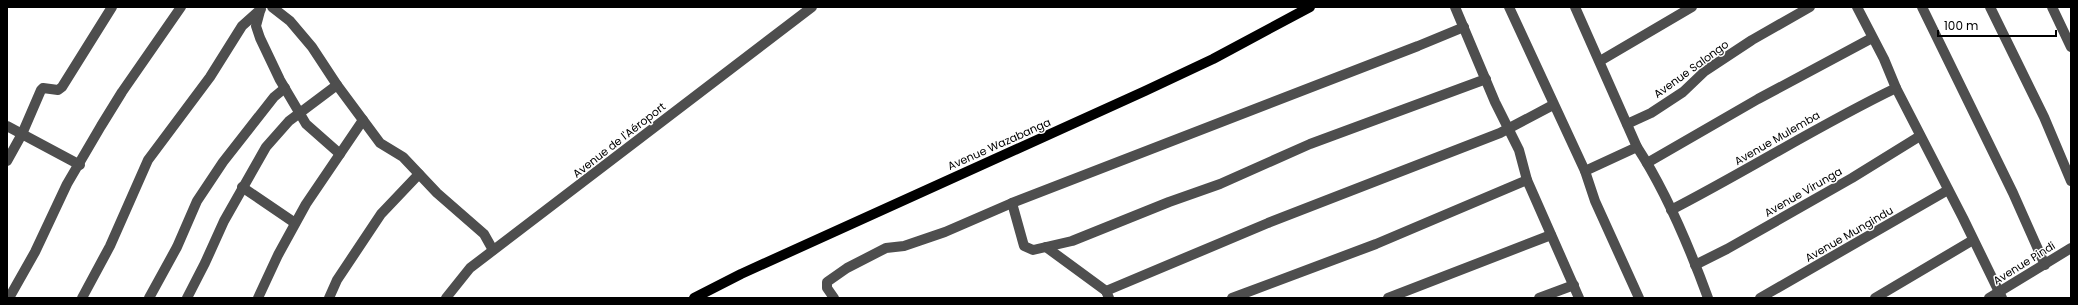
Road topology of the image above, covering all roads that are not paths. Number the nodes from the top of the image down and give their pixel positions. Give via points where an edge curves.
1 (112, 7) edge
2 (181, 7) edge
3 (272, 7) edge
4 (812, 7) edge
5 (1310, 7) edge
6 (1455, 7) edge
7 (1509, 7) edge
8 (1692, 7) edge
9 (1810, 7) edge
10 (1857, 7) edge
11 (1922, 7) edge
12 (1990, 7) edge
13 (2052, 7) edge
14 (261, 8) edge
15 (1579, 8) edge
16 (1464, 27) junction
17 (1872, 38) junction
18 (2071, 47) edge
19 (1600, 61) junction
20 (1486, 79) junction
21 (336, 85) junction
22 (285, 88) junction
23 (1896, 88) junction
24 (1553, 105) junction
25 (300, 112) junction
26 (363, 120) junction
27 (1628, 124) junction
28 (7, 126) edge
29 (1508, 128) junction
30 (22, 134) junction
31 (1920, 136) junction
32 (1637, 146) junction
33 (340, 154) junction
34 (7, 161) edge
35 (1648, 163) junction
36 (80, 165) junction
37 (1584, 171) junction
38 (419, 174) junction
39 (1527, 180) junction
40 (2071, 181) edge
41 (242, 187) junction
42 (1948, 190) junction
43 (1012, 203) junction
44 (1671, 210) junction
45 (295, 222) junction
46 (1551, 235) junction
47 (1973, 240) junction
48 (1046, 247) junction
49 (2071, 248) edge
50 (493, 250) junction
51 (1695, 265) junction
52 (2045, 265) junction
53 (1574, 285) junction
54 (1107, 294) edge
55 (2000, 296) edge
56 (9, 298) edge
57 (82, 298) edge
58 (149, 298) edge
59 (187, 298) edge
60 (258, 298) edge
61 (329, 298) edge
62 (446, 298) edge
63 (694, 298) edge
64 (834, 298) edge
65 (1232, 298) edge
66 (1388, 298) edge
67 (1539, 298) edge
68 (1579, 298) edge
69 (1639, 298) edge
70 (1708, 298) edge
71 (1760, 298) edge
72 (1875, 298) edge
73 (1989, 298) edge

1 - 30 street via 62,87 58,90 40,90
2 - 36 street via 122,92
3 - 21 street via 290,21 312,47
4 - 50 street, Avenue de l'Aéroport
5 - 63 main road, Avenue Wazabanga via 1213,59 1152,88 741,274
6 - 16 street
7 - 24 street
8 - 19 street
9 - 27 street, Avenue Salongo via 1752,40 1705,71 1683,92 1651,113
10 - 17 street
11 - 52 street via 2013,193
12 - 40 street via 2044,117
13 - 18 street
14 - 22 street via 256,26
14 - 57 street via 242,26 210,77 148,160 110,246
15 - 19 street
16 - 20 street
16 - 43 street
17 - 23 street
17 - 35 street via 1758,99
19 - 27 street
20 - 29 street
20 - 48 street via 1310,144 1220,184 1072,241
21 - 25 street
21 - 26 street
22 - 25 street
22 - 58 street via 274,98 223,162 197,201 177,247
23 - 31 street
23 - 44 street, Avenue Mulemba via 1818,128 1724,183
24 - 29 street
24 - 37 street
25 - 33 street via 306,124
25 - 41 street via 276,134
26 - 33 street
26 - 38 street via 380,143 403,157
27 - 32 street
28 - 30 street
29 - 39 street via 1519,150
29 - 54 street via 1220,242
30 - 34 street
30 - 36 street
31 - 42 street
31 - 51 street, Avenue Virunga via 1852,178
32 - 35 street
32 - 37 street
33 - 45 street
35 - 44 street
36 - 56 street via 67,184 35,252
37 - 69 street
38 - 50 street via 484,234
38 - 61 street via 381,214 337,280
39 - 46 street
39 - 65 street via 1376,244
41 - 45 street
41 - 59 street
42 - 47 street
42 - 71 street, Avenue Mungindu
43 - 48 street via 1024,246 1033,250
43 - 64 street via 945,232 904,246 886,248 847,268 827,282 827,288
44 - 51 street
45 - 60 street
46 - 53 street
46 - 66 street
47 - 55 street
47 - 72 street
48 - 54 street
49 - 52 street, Avenue Pindi
50 - 62 street, Avenue de l'Aéroport via 470,268
51 - 70 street
52 - 55 street, Avenue Pindi
53 - 67 street
53 - 68 street
55 - 73 street, Avenue Pindi

